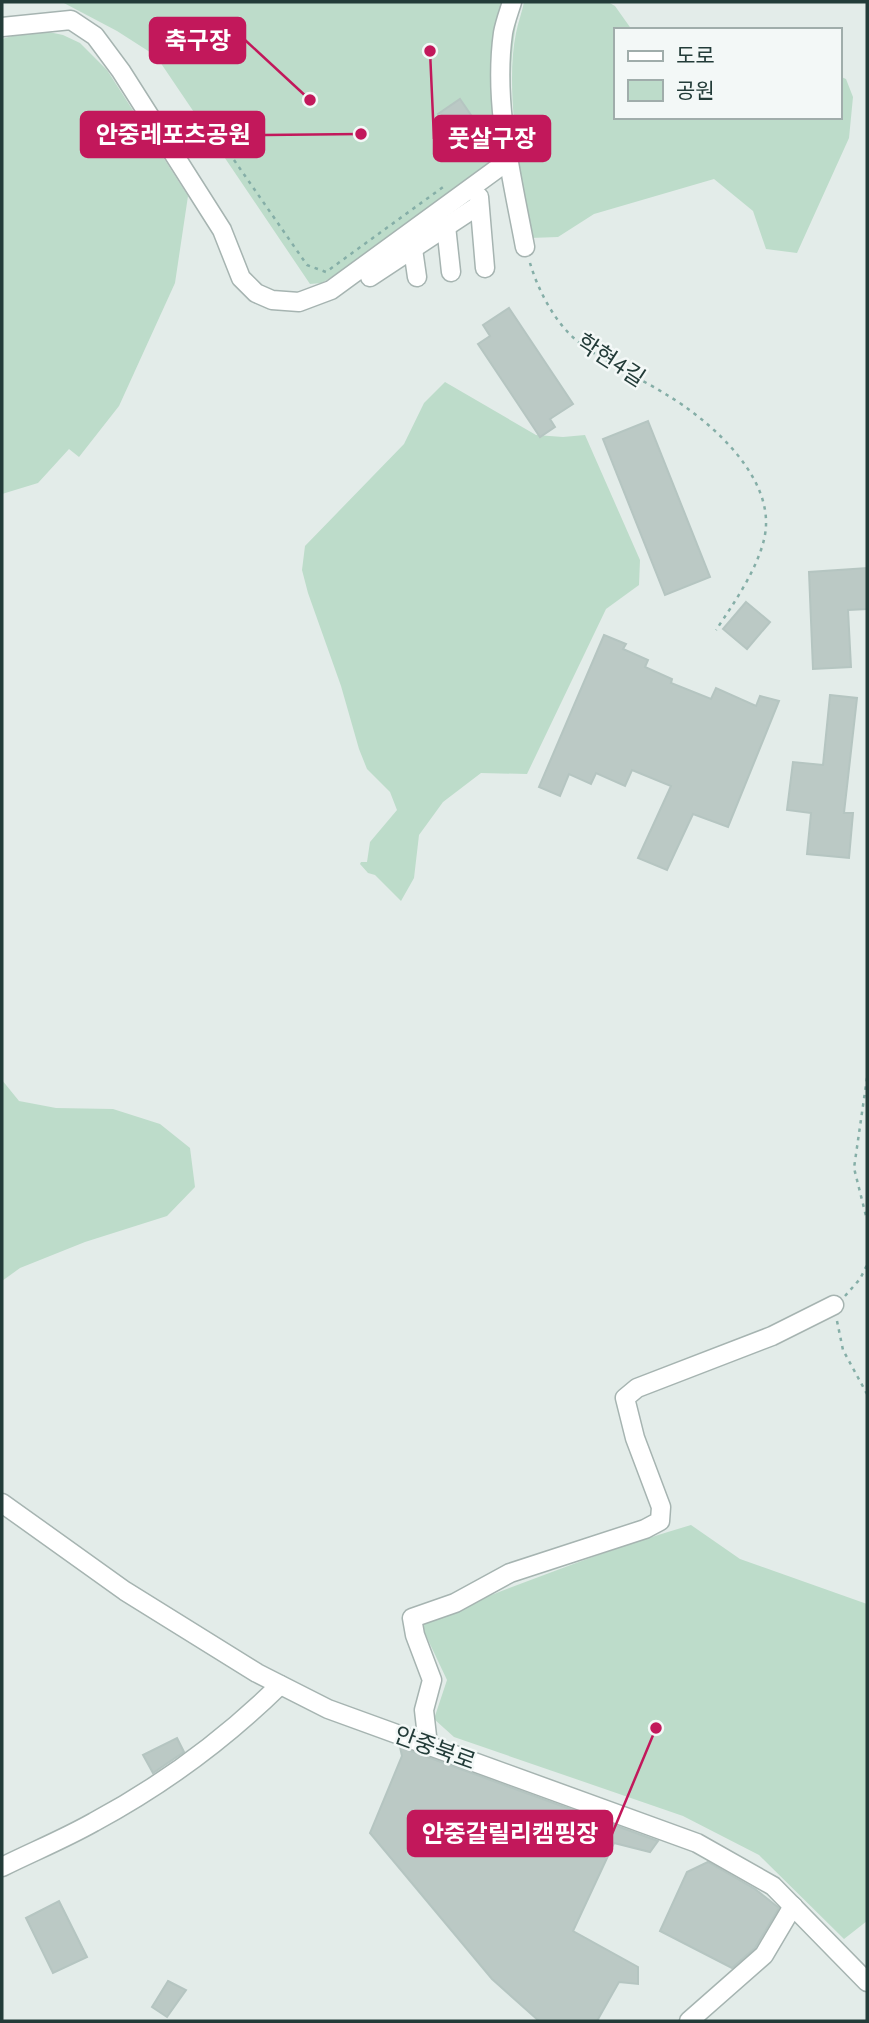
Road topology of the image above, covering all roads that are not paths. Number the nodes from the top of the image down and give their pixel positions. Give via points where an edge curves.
1 (512, 2) edge
2 (2, 27) edge
3 (509, 160) junction
4 (478, 183) junction
5 (479, 205) junction
6 (446, 226) junction
7 (525, 247) road end
8 (413, 248) junction
9 (485, 268) dead end
10 (451, 272) dead end
11 (417, 276) dead end
12 (370, 277) dead end
13 (834, 1306) road end
14 (2, 1503) edge
15 (280, 1685) junction
16 (428, 1745) junction
17 (2, 1867) edge
18 (793, 1906) junction
19 (867, 1982) edge
20 (689, 2021) edge

1 - 3 street via 503,32 500,84
2 - 4 street via 71,20 95,36 222,230 241,278 256,293 272,300 299,302 331,290
3 - 4 street
3 - 7 street
4 - 5 street
5 - 6 street
5 - 9 street
6 - 8 street
6 - 10 street
8 - 11 street
8 - 12 street
13 - 16 street via 772,1336 637,1388 625,1398 660,1507 660,1521 510,1573 455,1603 412,1618 432,1680 424,1710
14 - 15 street, 안중북로 via 125,1591
15 - 16 street, 안중북로 via 328,1709
15 - 17 street via 244,1721 164,1779 95,1822
16 - 18 street, 안중북로 via 697,1843 773,1886
18 - 19 street, 안중북로
18 - 20 street via 764,1955

